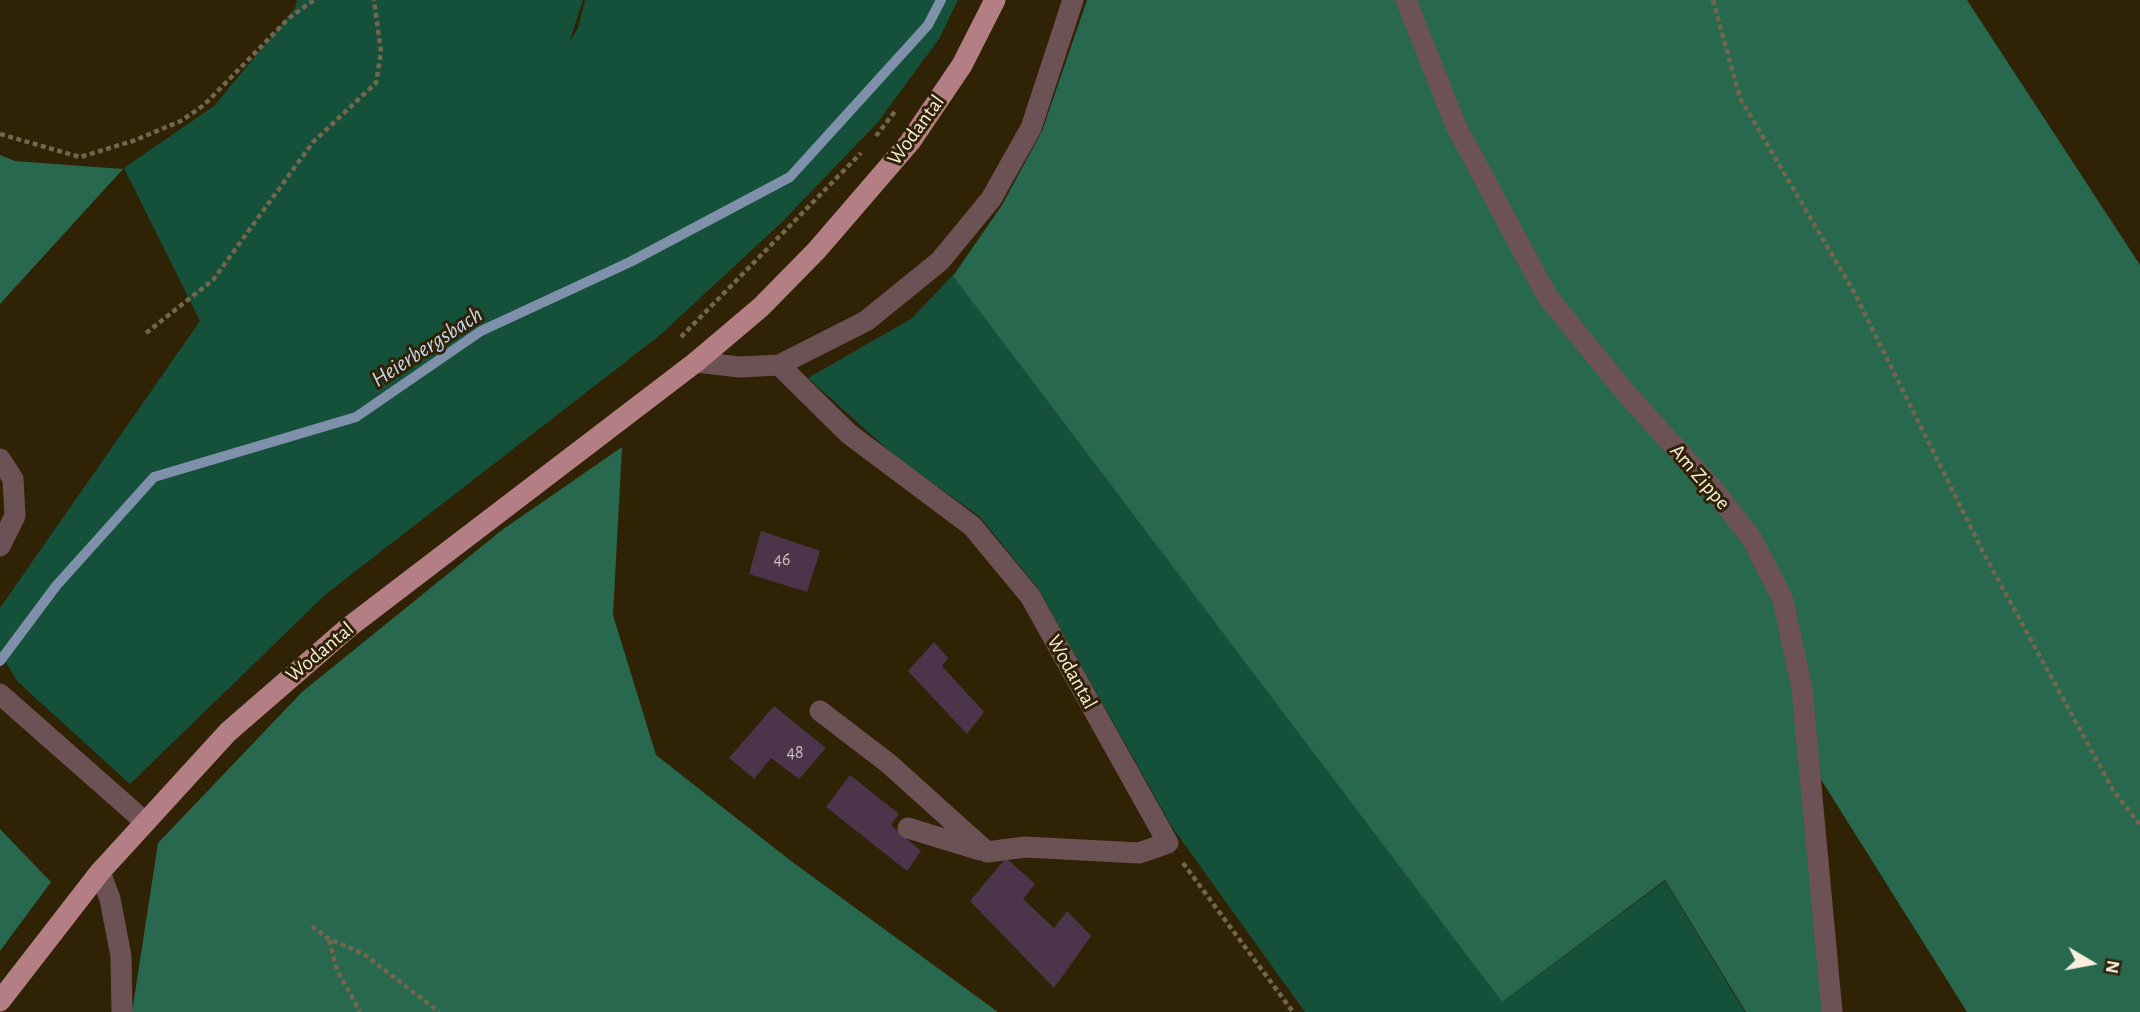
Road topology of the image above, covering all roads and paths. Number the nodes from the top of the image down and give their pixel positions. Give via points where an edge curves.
1 (314, 0) edge
2 (374, 0) edge
3 (995, 0) edge
4 (1073, 0) edge
5 (1406, 0) edge
6 (1713, 0) edge
7 (899, 106) dead end
8 (0, 134) edge
9 (875, 137) dead end
10 (867, 147) dead end
11 (146, 333) dead end
12 (676, 341) dead end
13 (696, 362) junction
14 (779, 365) junction
15 (0, 459) edge
16 (0, 546) edge
17 (0, 694) edge
18 (820, 711) dead end
19 (144, 821) junction
20 (2140, 825) edge
21 (908, 828) dead end
22 (1168, 843) junction
23 (987, 852) junction
24 (100, 872) junction
25 (312, 926) dead end
26 (329, 939) junction
27 (0, 1001) edge
28 (122, 1012) edge
29 (360, 1012) edge
30 (439, 1012) edge
31 (1293, 1012) edge
32 (1832, 1012) edge

1 - 8 path via 289,18 204,105 181,121 80,157
2 - 11 path via 381,52 376,83 313,142 212,279
3 - 13 main road, Wodantal via 962,65 910,142 866,196 761,307
4 - 14 street via 1031,128 991,199 940,261 866,321
5 - 32 street, Am Zippe via 1455,126 1547,296 1713,489 1744,529 1783,600 1802,689
6 - 20 path via 1740,98 1854,292 1983,552 2113,790
7 - 9 path
10 - 12 path
13 - 14 street
13 - 19 main road, Wodantal via 349,627 228,732
14 - 22 street, Wodantal via 849,434 972,526 1030,596
15 - 16 street via 13,479 15,516
17 - 19 street
18 - 23 street
19 - 24 main road, Wodantal
21 - 23 street
22 - 23 street via 1139,853 1026,847
22 - 31 path
24 - 27 main road, Wodantal
24 - 28 street via 121,956
25 - 26 path
26 - 29 path via 337,970
26 - 30 path via 364,954

